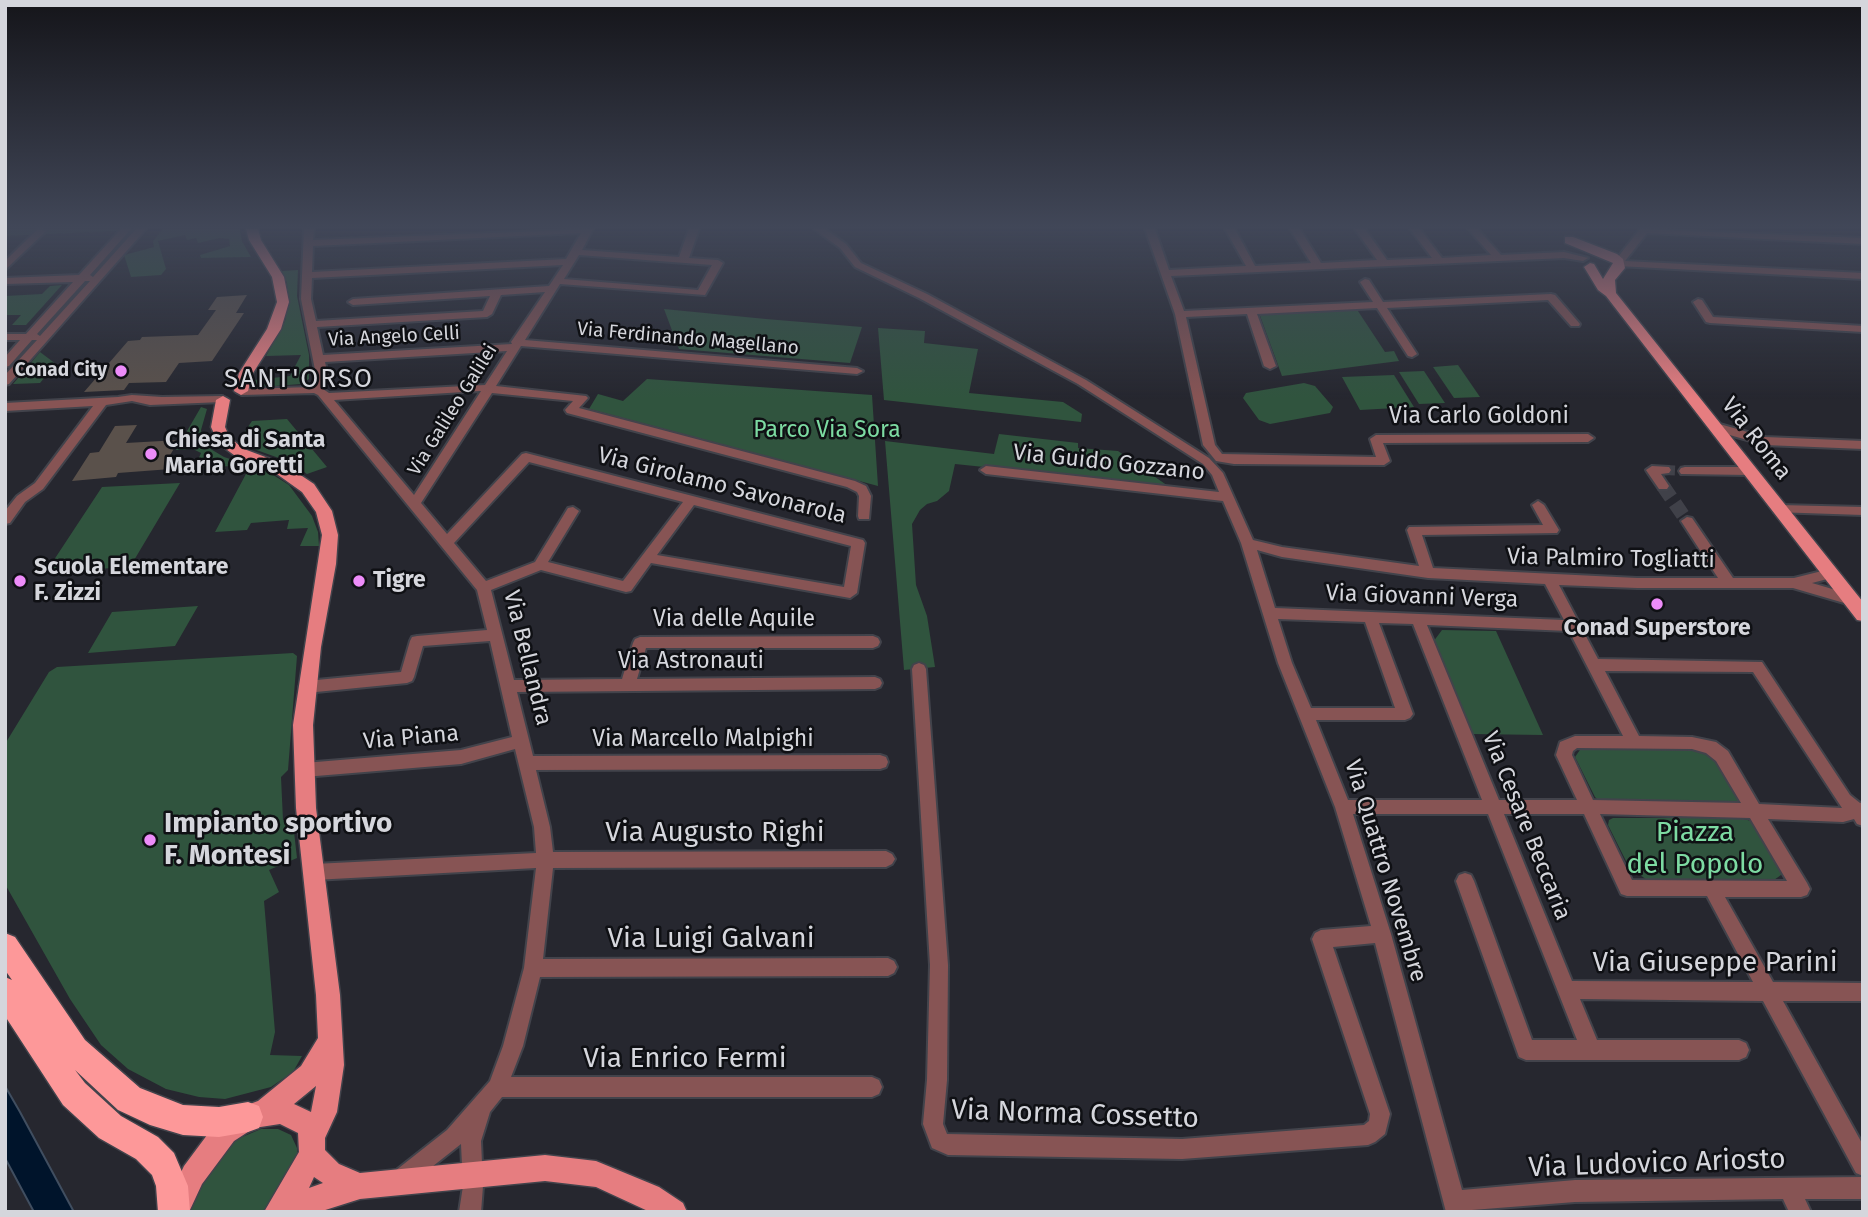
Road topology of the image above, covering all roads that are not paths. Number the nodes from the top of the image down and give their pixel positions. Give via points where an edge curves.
1 (553, 285) edge
2 (75, 286) edge
3 (90, 286) edge
4 (280, 286) edge
5 (307, 286) edge
6 (547, 286) edge
7 (568, 286) edge
8 (705, 286) edge
9 (901, 286) edge
10 (1170, 286) edge
11 (1368, 286) edge
12 (1601, 286) edge
13 (1609, 286) edge
14 (497, 293) junction
15 (1610, 293) junction
16 (353, 302) dead end
17 (1698, 302) dead end
18 (1380, 304) junction
19 (1251, 310) junction
20 (1180, 314) junction
21 (312, 324) junction
22 (1576, 324) dead end
23 (1863, 329) edge
24 (30, 336) junction
25 (47, 336) junction
26 (5, 337) edge
27 (514, 345) junction
28 (1412, 354) dead end
29 (319, 359) junction
30 (5, 364) edge
31 (1270, 366) dead end
32 (857, 371) dead end
33 (5, 382) edge
34 (487, 389) junction
35 (321, 394) junction
36 (230, 398) junction
37 (102, 402) junction
38 (5, 407) edge
39 (1588, 438) dead end
40 (1725, 439) junction
41 (1746, 440) junction
42 (1863, 445) edge
43 (1215, 460) junction
44 (986, 470) dead end
45 (1665, 470) dead end
46 (1685, 471) tunnel mouth
47 (1750, 471) junction
48 (1663, 486) tunnel mouth
49 (1228, 497) junction
50 (691, 500) junction
51 (415, 503) junction
52 (1538, 505) dead end
53 (1779, 509) junction
54 (573, 511) dead end
55 (1863, 511) edge
56 (864, 516) dead end
57 (5, 520) edge
58 (1688, 522) tunnel mouth
59 (447, 542) junction
60 (1249, 548) junction
61 (648, 558) junction
62 (540, 565) junction
63 (1428, 573) junction
64 (1835, 579) junction
65 (1550, 580) junction
66 (1729, 583) junction
67 (1793, 583) junction
68 (1810, 587) junction
69 (484, 588) junction
70 (1851, 600) junction
71 (1268, 613) junction
72 (1863, 615) edge
73 (1370, 618) junction
74 (1418, 620) junction
75 (1574, 626) junction
76 (495, 635) junction
77 (873, 642) dead end
78 (1594, 665) junction
79 (919, 669) dead end
80 (875, 683) dead end
81 (628, 685) junction
82 (507, 686) junction
83 (306, 687) junction
84 (1306, 714) junction
85 (521, 741) junction
86 (1634, 743) junction
87 (880, 762) dead end
88 (526, 763) junction
89 (304, 770) junction
90 (1343, 807) junction
91 (1493, 807) junction
92 (1588, 807) junction
93 (1756, 813) junction
94 (1860, 813) edge
95 (886, 859) dead end
96 (545, 860) junction
97 (314, 872) junction
98 (1465, 881) dead end
99 (1712, 889) junction
100 (1382, 934) junction
101 (5, 946) edge
102 (888, 967) dead end
103 (533, 968) junction
104 (1567, 990) junction
105 (5, 991) edge
106 (1768, 991) junction
107 (1863, 992) edge
108 (330, 1042) junction
109 (1591, 1050) junction
110 (1739, 1050) dead end
111 (498, 1087) junction
112 (872, 1087) dead end
113 (481, 1109) junction
114 (256, 1115) junction
115 (312, 1146) junction
116 (1863, 1166) edge
117 (473, 1173) junction
118 (400, 1180) junction
119 (360, 1186) junction
120 (1863, 1188) edge
121 (1789, 1189) junction
122 (1456, 1206) edge
123 (174, 1212) edge
124 (277, 1212) edge
125 (293, 1212) edge
126 (470, 1212) edge
127 (674, 1212) edge
128 (1800, 1212) edge

1 - 27 street, Via Galileo Galilei
2 - 24 street
3 - 25 street
4 - 36 main road via 283,296 276,326
5 - 21 street
6 - 14 street
7 - 8 street via 701,293
9 - 43 street via 1082,382 1189,451
10 - 20 street, Via Quattro Novembre
11 - 18 street
12 - 15 main road, Via Roma
13 - 15 main road
14 - 16 street
14 - 21 street via 487,314
15 - 40 main road, Via Roma
17 - 23 street via 1710,320
18 - 19 street
18 - 22 street via 1551,297
18 - 28 street
19 - 20 street
19 - 31 street
20 - 43 street, Via Quattro Novembre
21 - 29 street
24 - 25 street
24 - 26 street
24 - 30 street
25 - 33 street
27 - 29 street, Via Angelo Celli
27 - 32 street, Via Ferdinando Magellano
27 - 34 street, Via Galileo Galilei
29 - 35 street
34 - 35 street
34 - 51 street, Via Galileo Galilei
34 - 56 street via 582,398 571,410 851,484 865,496
35 - 36 street via 264,393
35 - 51 street, Via Bellandra
36 - 37 street
36 - 83 main road via 220,435 224,441 295,477 317,499 328,523 330,557
37 - 38 street
37 - 57 street via 39,486 21,499
39 - 43 street, Via Carlo Goldoni via 1376,439 1384,461
40 - 41 street
40 - 41 street
40 - 47 main road, Via Roma
41 - 42 street
43 - 49 street, Via Quattro Novembre
44 - 49 street, Via Guido Gozzano
45 - 48 street via 1653,470
46 - 47 street
47 - 53 main road, Via Roma
49 - 60 street, Via Quattro Novembre
50 - 59 street, Via Girolamo Savonarola via 526,457
50 - 61 street
50 - 61 street, Via Girolamo Savonarola via 858,543 849,593
51 - 59 street, Via Bellandra
52 - 63 street, Via Palmiro Togliatti via 1552,530 1414,530
53 - 55 street
53 - 64 main road, Via Roma
54 - 62 street
58 - 66 street
59 - 69 street, Via Bellandra
60 - 63 street, Via Palmiro Togliatti
60 - 71 street, Via Quattro Novembre
61 - 62 street via 626,587
62 - 69 street
63 - 65 street, Via Palmiro Togliatti
64 - 67 street, Via Palmiro Togliatti
64 - 68 street, Via Palmiro Togliatti
64 - 70 main road, Via Roma
65 - 66 street, Via Palmiro Togliatti
65 - 75 street
66 - 67 street, Via Palmiro Togliatti
67 - 68 street, Via Palmiro Togliatti
68 - 70 street, Via Palmiro Togliatti
69 - 76 street, Via Bellandra
70 - 72 main road, Via Roma
71 - 73 street, Via Giovanni Verga
71 - 84 street, Via Quattro Novembre
73 - 74 street, Via Giovanni Verga
73 - 84 street via 1405,714
74 - 75 street, Via Giovanni Verga
74 - 91 street, Via Cesare Beccaria
75 - 78 street
76 - 82 street, Via Bellandra
76 - 83 street via 417,641 407,677
77 - 81 street, Via delle Aquile via 640,643
78 - 86 street
78 - 94 street via 1757,666 1844,800
79 - 100 street, Via Norma Cossetto via 939,965 933,1124 939,1141 1182,1149 1368,1135 1378,1127 1380,1114 1321,939
80 - 81 street, Via Astronauti
81 - 82 street, Via Astronauti
82 - 85 street, Via Bellandra
83 - 89 main road
84 - 90 street, Via Quattro Novembre
85 - 88 street, Via Bellandra
85 - 89 street, Via Piana via 461,757
86 - 92 street via 1575,742 1566,747 1564,755
86 - 93 street via 1710,747 1722,756
87 - 88 street, Via Marcello Malpighi
88 - 96 street, Via Bellandra
89 - 97 main road
90 - 91 street
90 - 100 street, Via Quattro Novembre
91 - 92 street
91 - 104 street, Via Cesare Beccaria
92 - 93 street
92 - 99 street via 1627,888
93 - 94 street
93 - 99 street via 1801,889
95 - 96 street, Via Augusto Righi
96 - 97 street, Via Augusto Righi
96 - 103 street, Via Bellandra
97 - 108 main road
98 - 109 street via 1526,1050
99 - 106 street
100 - 122 street, Via Quattro Novembre
101 - 114 highway via 75,1050 129,1099 183,1120 219,1122
102 - 103 street, Via Luigi Galvani
103 - 111 street, Via Bellandra
104 - 106 street, Via Giuseppe Parini
104 - 109 street, Via Cesare Beccaria
105 - 123 highway via 75,1094 110,1127 147,1148 163,1164 172,1186
106 - 107 street, Via Giuseppe Parini
106 - 116 street
108 - 114 main road via 310,1075
108 - 115 main road via 330,1085
109 - 110 street
111 - 112 street, Via Enrico Fermi
111 - 113 street, Via Bellandra
113 - 117 street, Via Bellandra via 471,1141
113 - 118 street, Via Bellandra
114 - 115 main road via 282,1111 294,1115 307,1125
114 - 123 main road via 225,1132 211,1148
115 - 119 main road via 320,1165
115 - 124 main road via 296,1186
117 - 118 main road
117 - 126 street, Via Bellandra
117 - 127 main road via 545,1168 596,1174 650,1196
118 - 119 main road
119 - 125 main road via 317,1198
120 - 121 street, Via Ludovico Ariosto
121 - 122 street, Via Ludovico Ariosto via 1575,1191
121 - 128 street

